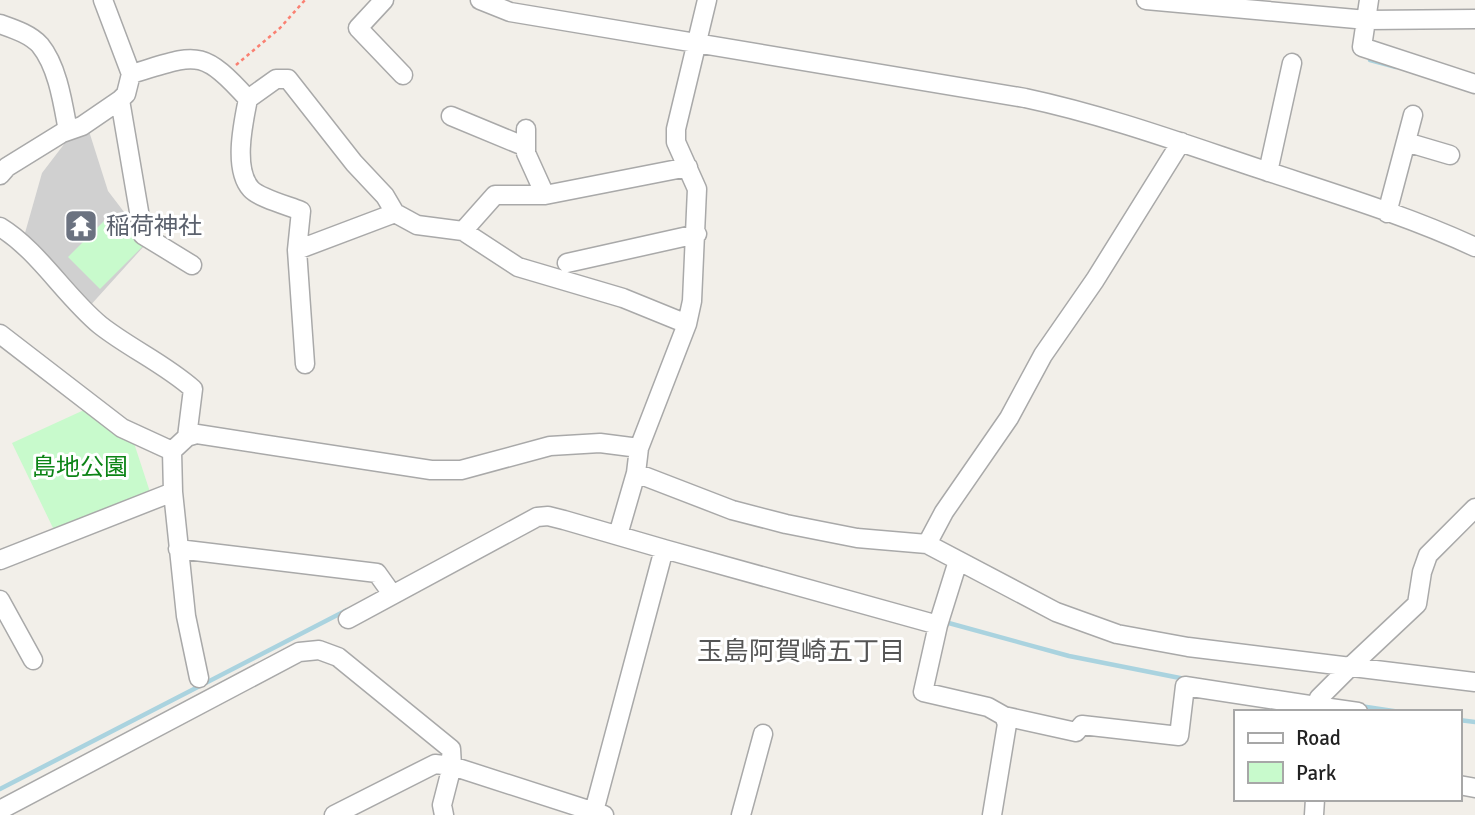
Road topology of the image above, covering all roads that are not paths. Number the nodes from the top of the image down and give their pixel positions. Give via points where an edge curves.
1 (103, 0) edge
2 (384, 0) edge
3 (480, 0) edge
4 (707, 0) edge
5 (1146, 0) edge
6 (1369, 0) edge
7 (1475, 19) edge
8 (1367, 20) junction
9 (0, 24) edge
10 (698, 44) junction
11 (1292, 63) dead end
12 (131, 74) junction
13 (403, 75) dead end
14 (1475, 84) edge
15 (248, 99) junction
16 (120, 100) junction
17 (451, 116) dead end
18 (1413, 116) dead end
19 (68, 131) junction
20 (1181, 142) junction
21 (1406, 142) junction
22 (1450, 155) dead end
23 (688, 167) junction
24 (1268, 172) junction
25 (0, 175) edge
26 (545, 195) junction
27 (395, 212) junction
28 (1387, 212) junction
29 (0, 227) edge
30 (463, 231) junction
31 (697, 234) junction
32 (1475, 247) edge
33 (297, 250) junction
34 (567, 263) dead end
35 (192, 265) dead end
36 (687, 324) junction
37 (0, 334) edge
38 (305, 365) dead end
39 (187, 437) junction
40 (639, 448) junction
41 (172, 451) junction
42 (636, 473) junction
43 (173, 492) junction
44 (1475, 508) edge
45 (619, 531) junction
46 (927, 544) junction
47 (178, 549) junction
48 (664, 549) junction
49 (0, 561) edge
50 (958, 561) junction
51 (390, 590) junction
52 (0, 600) edge
53 (348, 619) dead end
54 (938, 625) junction
55 (33, 660) dead end
56 (1350, 666) junction
57 (200, 678) dead end
58 (1475, 682) edge
59 (1318, 702) junction
60 (1350, 710) edge
61 (1004, 716) junction
62 (763, 734) dead end
63 (452, 766) junction
64 (0, 810) edge
65 (597, 814) edge
66 (334, 815) edge
67 (443, 815) edge
68 (741, 815) edge
69 (992, 815) edge

1 - 12 street
2 - 13 street via 358,28
3 - 10 street via 510,12
4 - 10 street
5 - 8 street
6 - 8 street
7 - 8 street
8 - 14 street via 1362,47
9 - 19 street via 40,45 57,84
10 - 20 street via 1025,98 1084,111
10 - 23 street via 676,129
11 - 24 street
12 - 15 street via 197,58 213,64
12 - 16 street
15 - 27 street via 276,79 288,79
15 - 33 street via 241,134 242,174 253,191 301,211
16 - 19 street
16 - 35 street via 143,235
17 - 26 street via 526,138 526,153
18 - 21 street
19 - 25 street
20 - 24 street
20 - 46 street via 1042,355 1009,418
21 - 22 street
21 - 28 street
23 - 26 street
23 - 31 street via 697,189
24 - 28 street
26 - 30 street via 495,195
27 - 30 street via 417,225
27 - 33 street
28 - 32 street
29 - 39 street via 101,326 193,389
30 - 36 street via 518,267 623,298
31 - 34 street
31 - 36 street
33 - 38 street
36 - 40 street
37 - 41 street via 122,428
39 - 40 street via 209,434 431,470 461,470 550,446 600,443
39 - 41 street
40 - 42 street
41 - 43 street
42 - 45 street
42 - 46 street via 732,510 786,524 857,538
43 - 47 street
43 - 49 street
44 - 56 street via 1427,555 1418,604
45 - 48 street
45 - 51 street via 537,517
46 - 50 street
47 - 51 street via 377,573
47 - 57 street
48 - 54 street
48 - 65 street
50 - 54 street
50 - 56 street via 1056,612 1117,634
51 - 53 street
52 - 55 street
54 - 61 street via 923,692 988,707
56 - 58 street
56 - 59 street
59 - 60 street
59 - 61 street via 1185,686 1179,736 1082,726 1076,732
61 - 69 street via 1007,724
62 - 68 street
63 - 64 street via 451,749 338,657 319,650 299,652
63 - 65 street
63 - 66 street via 435,764
63 - 67 street

